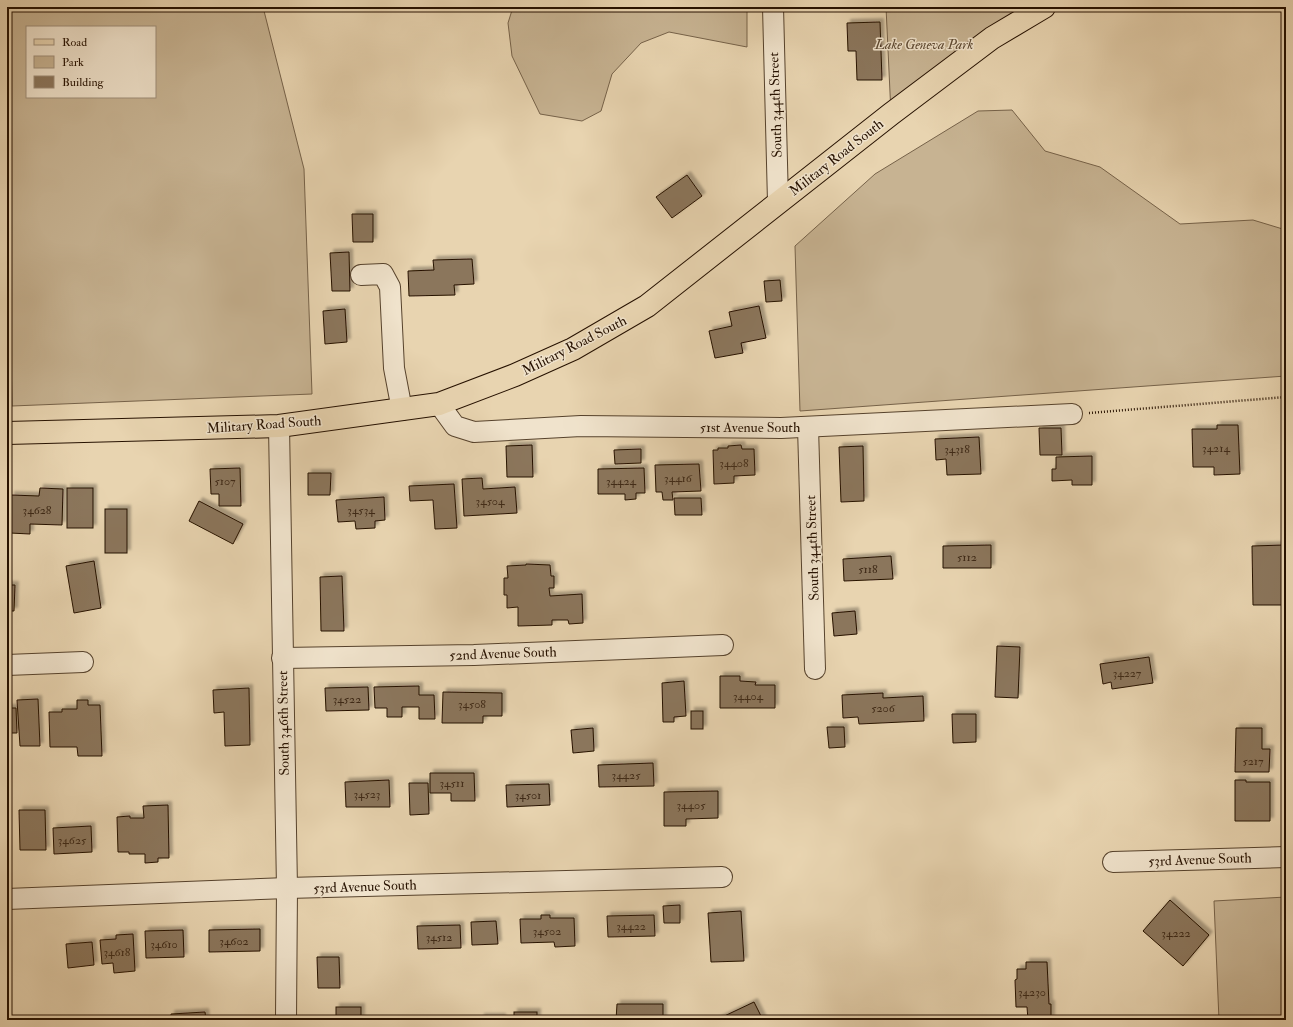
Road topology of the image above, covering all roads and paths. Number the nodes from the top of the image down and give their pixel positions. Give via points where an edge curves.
1 (773, 7) edge
2 (1044, 7) edge
3 (778, 202) junction
4 (362, 275) dead end
5 (1286, 397) edge
6 (439, 404) junction
7 (402, 410) junction
8 (1072, 414) joint
9 (279, 426) junction
10 (808, 426) junction
11 (7, 433) edge
12 (723, 645) dead end
13 (282, 658) junction
14 (83, 662) dead end
15 (7, 665) edge
16 (815, 669) dead end
17 (1286, 857) edge
18 (1113, 862) dead end
19 (722, 877) dead end
20 (286, 888) junction
21 (7, 899) edge
22 (286, 1020) edge

1 - 3 street, South 344th Street
2 - 3 main road, Military Road South via 992,38
3 - 6 main road, Military Road South via 647,306 573,349 515,375
4 - 7 street via 383,274 390,287 394,368
5 - 8 path
6 - 7 main road, Military Road South
6 - 10 street, 51st Avenue South via 455,426 474,432 581,426
7 - 9 main road, Military Road South
8 - 10 street, 51st Avenue South
9 - 11 main road, Military Road South
9 - 13 street, South 346th Street
10 - 16 street, South 344th Street
12 - 13 street, 52nd Avenue South via 474,655
13 - 20 street, South 346th Street
14 - 15 street
17 - 18 street, 53rd Avenue South
19 - 20 street, 53rd Avenue South
20 - 21 street, 53rd Avenue South
20 - 22 street, South 346th Street

